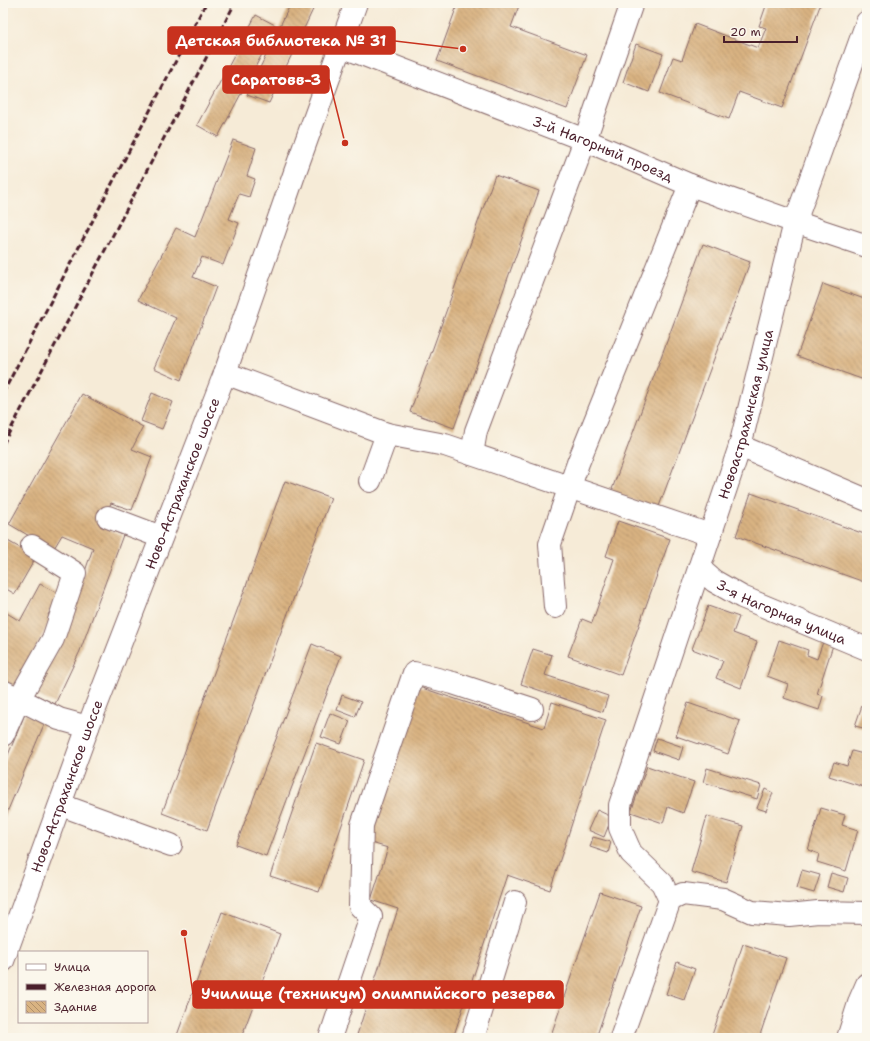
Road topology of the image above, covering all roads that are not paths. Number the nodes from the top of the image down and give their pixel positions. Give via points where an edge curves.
1 (356, 3) edge
2 (632, 3) edge
3 (867, 22) edge
4 (341, 46) junction
5 (585, 140) junction
6 (690, 185) junction
7 (795, 222) junction
8 (867, 246) edge
9 (225, 372) junction
10 (386, 434) junction
11 (740, 446) junction
12 (472, 454) junction
13 (370, 481) dead end
14 (569, 487) junction
15 (867, 500) edge
16 (108, 517) dead end
17 (710, 534) junction
18 (161, 537) junction
19 (32, 546) dead end
20 (699, 568) junction
21 (555, 607) dead end
22 (867, 649) edge
23 (11, 695) edge
24 (532, 708) dead end
25 (88, 727) junction
26 (3, 735) edge
27 (61, 805) junction
28 (171, 845) dead end
29 (670, 900) junction
30 (515, 902) dead end
31 (867, 913) edge
32 (3, 961) edge
33 (865, 995) edge
34 (330, 1038) edge
35 (473, 1038) edge
36 (621, 1038) edge
37 (848, 1038) edge

1 - 4 street, Ново-Астраханское шоссе
2 - 5 street
3 - 7 street, Новоастраханская улица
4 - 5 street, 3-й Нагорный проезд
4 - 9 street, Ново-Астраханское шоссе
5 - 6 street, 3-й Нагорный проезд
5 - 12 street via 476,431
6 - 7 street, 3-й Нагорный проезд
6 - 14 street
7 - 8 street, 3-й Нагорный проезд
7 - 11 street, Новоастраханская улица
9 - 10 street
9 - 18 street, Ново-Астраханское шоссе
10 - 12 street via 445,445
10 - 13 street
11 - 15 street
11 - 17 street, Новоастраханская улица
12 - 14 street
14 - 17 street
14 - 21 street via 550,544
16 - 18 street
17 - 20 street, Новоастраханская улица
18 - 25 street, Ново-Астраханское шоссе
19 - 23 street via 75,573 53,639
20 - 22 street, 3-я Нагорная улица via 714,581 742,597
20 - 29 street, Новоастраханская улица via 620,805 620,828 631,853 662,883
23 - 25 street via 58,719
23 - 26 street
24 - 34 street via 414,673 362,825 360,906 371,917
25 - 27 street, Ново-Астраханское шоссе
27 - 28 street
27 - 32 street, Ново-Астраханское шоссе
29 - 31 street via 683,894 723,899 752,912 790,915 818,912
29 - 36 street
30 - 35 street
33 - 37 street

